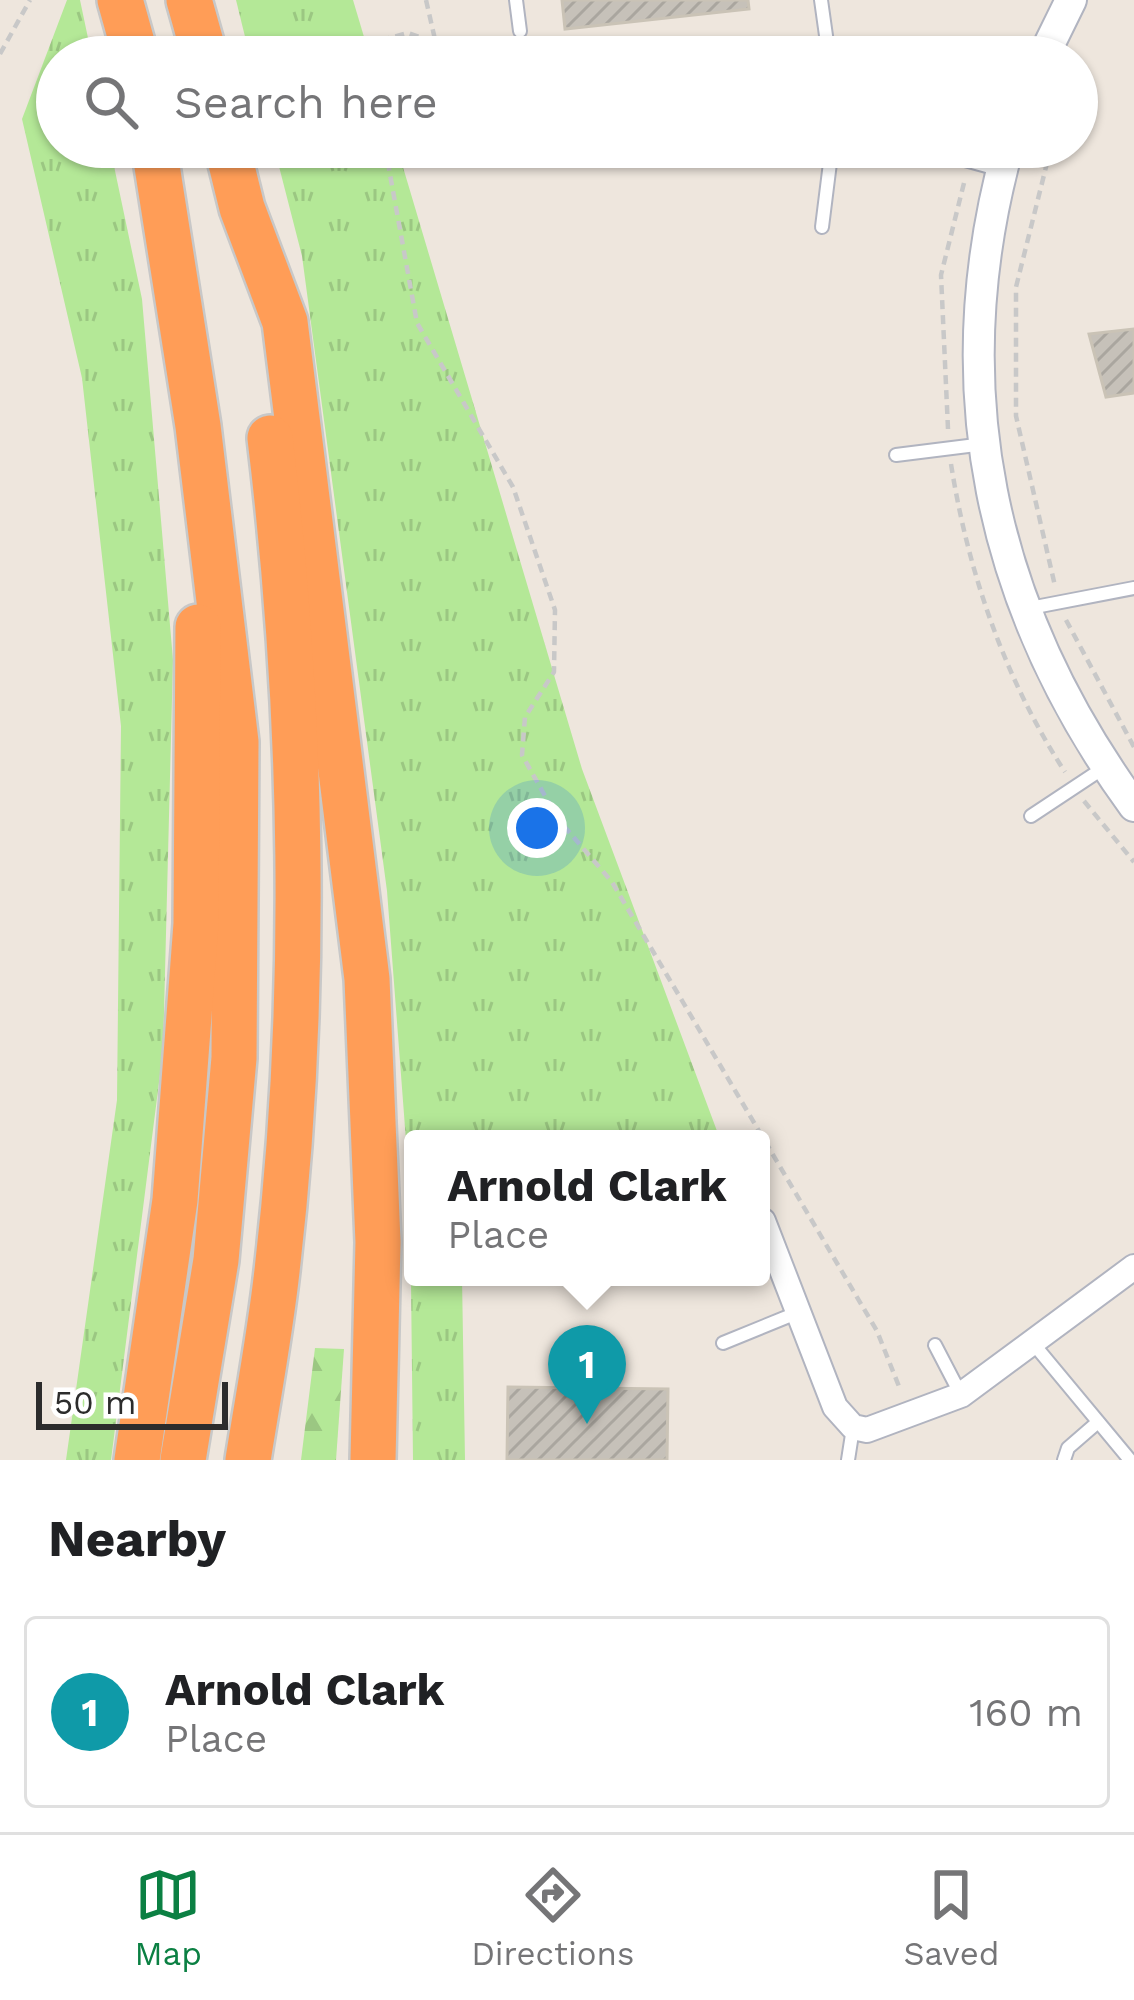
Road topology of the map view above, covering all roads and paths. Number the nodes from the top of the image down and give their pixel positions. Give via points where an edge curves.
1 (30, 0) edge
2 (189, 0) edge
3 (426, 0) edge
4 (516, 0) edge
5 (820, 0) edge
6 (1071, 0) edge
7 (520, 31) dead end
8 (199, 36) edge
9 (432, 36) edge
10 (826, 36) edge
11 (1053, 36) edge
12 (0, 53) edge
13 (157, 168) edge
14 (232, 168) edge
15 (389, 168) edge
16 (829, 168) edge
17 (1003, 168) edge
18 (1046, 168) edge
19 (242, 208) junction
20 (822, 227) dead end
21 (198, 426) junction
22 (984, 443) junction
23 (896, 455) dead end
24 (1134, 588) edge
25 (1060, 601) junction
26 (1023, 609) junction
27 (1134, 747) edge
28 (1106, 767) junction
29 (1134, 806) edge
30 (1031, 816) dead end
31 (754, 1125) junction
32 (752, 1130) edge
33 (757, 1130) edge
34 (770, 1152) edge
35 (770, 1238) edge
36 (1134, 1267) edge
37 (800, 1312) junction
38 (1032, 1342) junction
39 (723, 1343) dead end
40 (935, 1345) dead end
41 (961, 1395) junction
42 (910, 1415) junction
43 (1098, 1422) junction
44 (853, 1427) junction
45 (137, 1460) edge
46 (183, 1460) edge
47 (248, 1460) edge
48 (373, 1460) edge
49 (848, 1460) edge
50 (1064, 1460) edge
51 (1130, 1460) edge

1 - 12 path
2 - 8 highway
3 - 9 path
4 - 7 lane
5 - 10 lane
6 - 11 street
13 - 21 highway
14 - 19 highway
15 - 31 path via 417,323 513,487 555,610 554,672 525,717 522,755 558,819 612,882
16 - 20 lane
17 - 22 street via 977,310
18 - 25 path via 1016,287 1016,416
19 - 47 highway via 277,489 294,738 294,1061 277,1272
19 - 48 highway via 285,322 367,980 378,1242
21 - 45 highway via 196,924 175,1200
21 - 46 highway via 236,742 234,1058 216,1260
22 - 23 lane
22 - 26 street
24 - 25 lane
25 - 26 lane
25 - 27 path
26 - 28 street
28 - 29 street
28 - 30 lane
31 - 32 path
31 - 33 path
34 - 42 path via 878,1331
35 - 37 street
36 - 38 street
37 - 39 lane
37 - 44 street via 835,1407
38 - 41 street
38 - 43 lane
40 - 41 lane
41 - 42 street
42 - 44 street via 868,1430
43 - 50 lane
43 - 51 lane
44 - 49 lane

